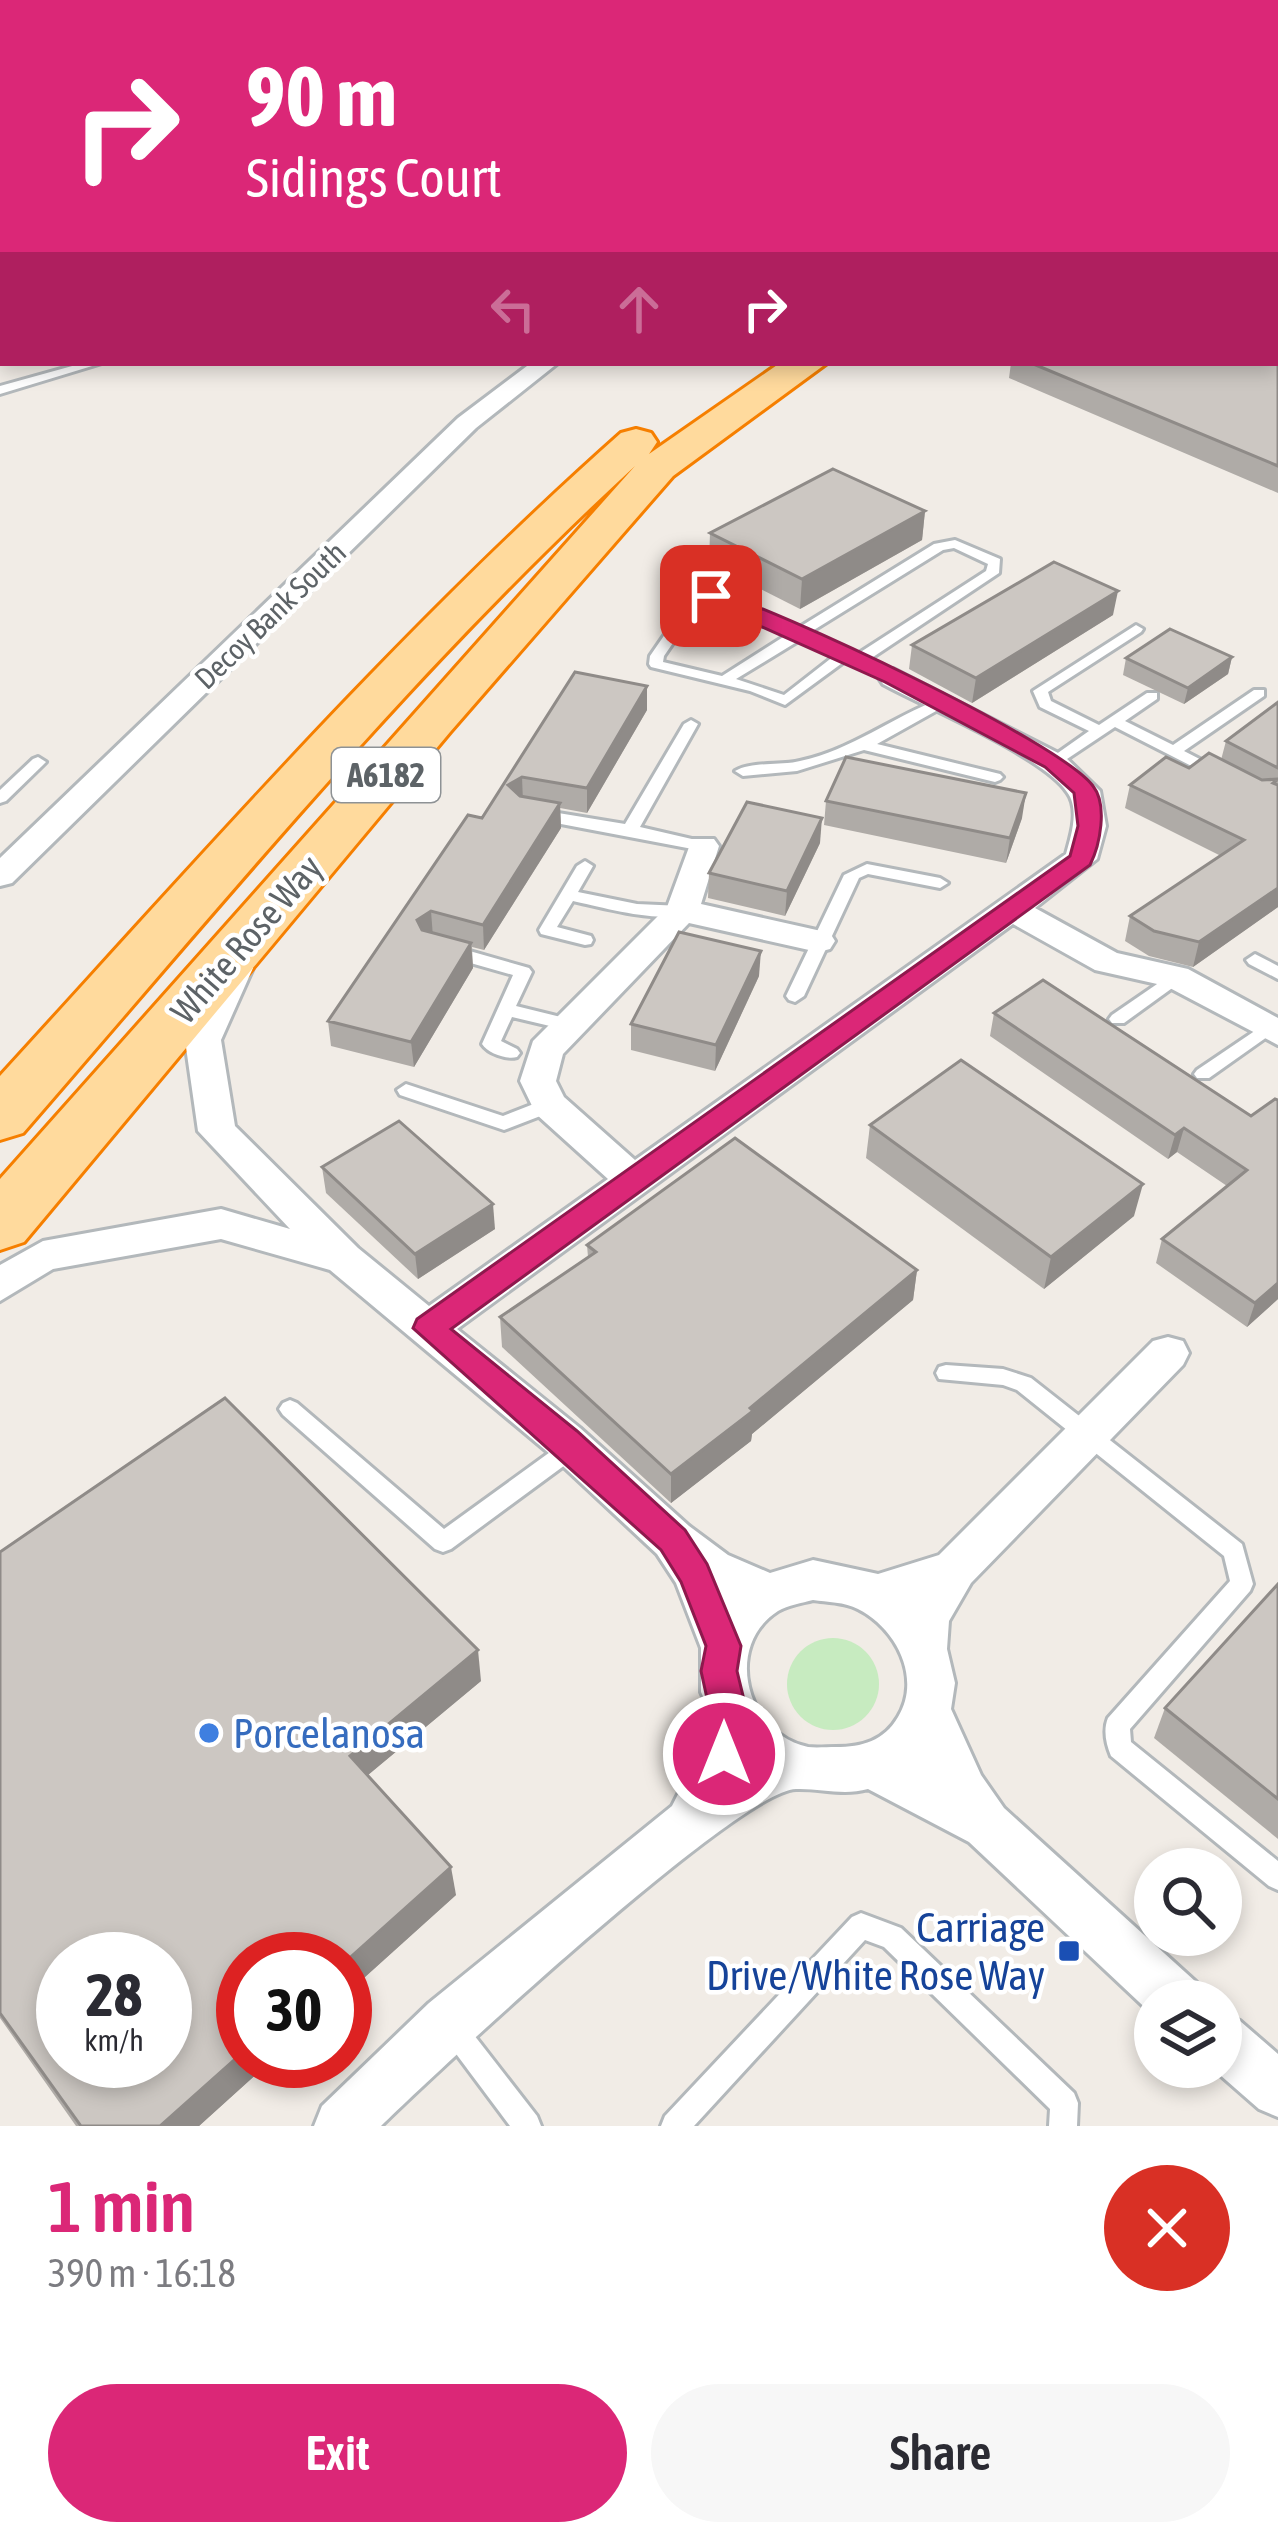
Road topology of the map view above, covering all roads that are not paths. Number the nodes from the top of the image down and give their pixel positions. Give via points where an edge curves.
1 (85, 366) edge
2 (542, 366) edge
3 (748, 366) edge
4 (803, 366) edge
5 (0, 390) edge
6 (1136, 629) dead end
7 (798, 633) junction
8 (850, 658) junction
9 (892, 678) joint
10 (723, 681) junction
11 (1259, 693) dead end
12 (1152, 696) dead end
13 (940, 703) junction
14 (691, 724) dead end
15 (1107, 726) junction
16 (866, 746) junction
17 (1173, 752) junction
18 (38, 762) dead end
19 (1054, 762) junction
20 (743, 772) dead end
21 (995, 777) dead end
22 (1227, 779) edge
23 (0, 798) edge
24 (522, 812) edge
25 (630, 830) junction
26 (703, 846) joint
27 (585, 866) dead end
28 (0, 876) edge
29 (940, 883) dead end
30 (568, 895) junction
31 (1011, 909) junction
32 (682, 911) junction
33 (252, 932) junction
34 (585, 940) dead end
35 (818, 941) junction
36 (432, 946) edge
37 (1255, 960) dead end
38 (1278, 973) edge
39 (1176, 977) junction
40 (795, 996) dead end
41 (506, 1010) junction
42 (1118, 1019) dead end
43 (571, 1025) junction
44 (1273, 1030) edge
45 (511, 1053) dead end
46 (1203, 1074) dead end
47 (406, 1090) dead end
48 (549, 1105) junction
49 (0, 1117) edge
50 (634, 1180) junction
51 (0, 1224) edge
52 (344, 1258) junction
53 (0, 1286) edge
54 (428, 1328) junction
55 (1168, 1353) dead end
56 (946, 1373) dead end
57 (290, 1409) dead end
58 (1087, 1435) junction
59 (572, 1448) junction
60 (673, 1540) junction
61 (955, 1569) junction
62 (767, 1593) junction
63 (876, 1595) junction
64 (724, 1646) junction
65 (925, 1646) junction
66 (728, 1712) junction
67 (929, 1714) junction
68 (794, 1766) junction
69 (873, 1766) junction
70 (690, 1823) junction
71 (986, 1826) junction
72 (1278, 1877) edge
73 (1154, 1980) edge
74 (448, 2022) junction
75 (1242, 2058) edge
76 (1278, 2090) edge
77 (342, 2126) edge
78 (527, 2126) edge
79 (675, 2126) edge
80 (1064, 2126) edge

1 - 5 lane
2 - 28 street, Decoy Bank South via 467,424
3 - 49 highway, White Rose Way / A6182 via 607,464 510,556
4 - 33 highway, White Rose Way / A6182 via 658,467
6 - 15 lane via 1040,691 1045,704
7 - 8 lane
7 - 8 lane via 938,547 956,544 995,562 992,573
7 - 10 lane
7 - 10 lane via 722,598 697,598 656,664
8 - 9 lane
8 - 10 lane via 785,701
9 - 13 street
11 - 17 lane
12 - 15 lane
13 - 16 lane
13 - 19 street
14 - 25 lane
15 - 17 lane
15 - 19 lane
16 - 20 lane via 821,763
16 - 21 lane
17 - 22 lane
18 - 23 lane
19 - 31 street via 1085,790 1090,826 1081,859
24 - 25 lane
25 - 26 lane
26 - 32 street
27 - 30 lane
29 - 35 lane via 858,870
30 - 32 lane
30 - 34 lane via 547,931
31 - 39 street via 1107,962
31 - 50 street
32 - 35 street
32 - 43 street
33 - 51 highway, White Rose Way / A6182
33 - 52 street via 203,1040 217,1131
35 - 40 lane
36 - 41 lane via 523,972
37 - 38 lane
39 - 42 lane
39 - 44 street
41 - 43 lane
41 - 45 lane via 490,1045
43 - 48 street via 546,1050 538,1081
44 - 46 lane
47 - 48 lane via 504,1123
48 - 50 street
50 - 54 street
52 - 53 street via 221,1224 43,1256
52 - 54 street
54 - 59 street
55 - 58 street
56 - 58 lane via 1024,1384
57 - 59 lane via 443,1542
58 - 61 street
58 - 72 lane via 1227,1543 1242,1573 1242,1584 1117,1726 1120,1748
59 - 60 street
60 - 62 street via 712,1569
60 - 64 street
61 - 63 street
61 - 65 street via 926,1618
62 - 63 street via 813,1580
62 - 64 street via 745,1606
63 - 65 street
64 - 66 street via 719,1671
65 - 67 street via 934,1679
66 - 68 street
66 - 70 street via 724,1754
67 - 69 street via 905,1748
67 - 71 street
68 - 69 street via 837,1773
68 - 70 street
69 - 71 street
70 - 74 street
71 - 73 street
74 - 77 street
74 - 78 lane
75 - 76 street
79 - 80 lane via 862,1926 892,1937 1064,2103

